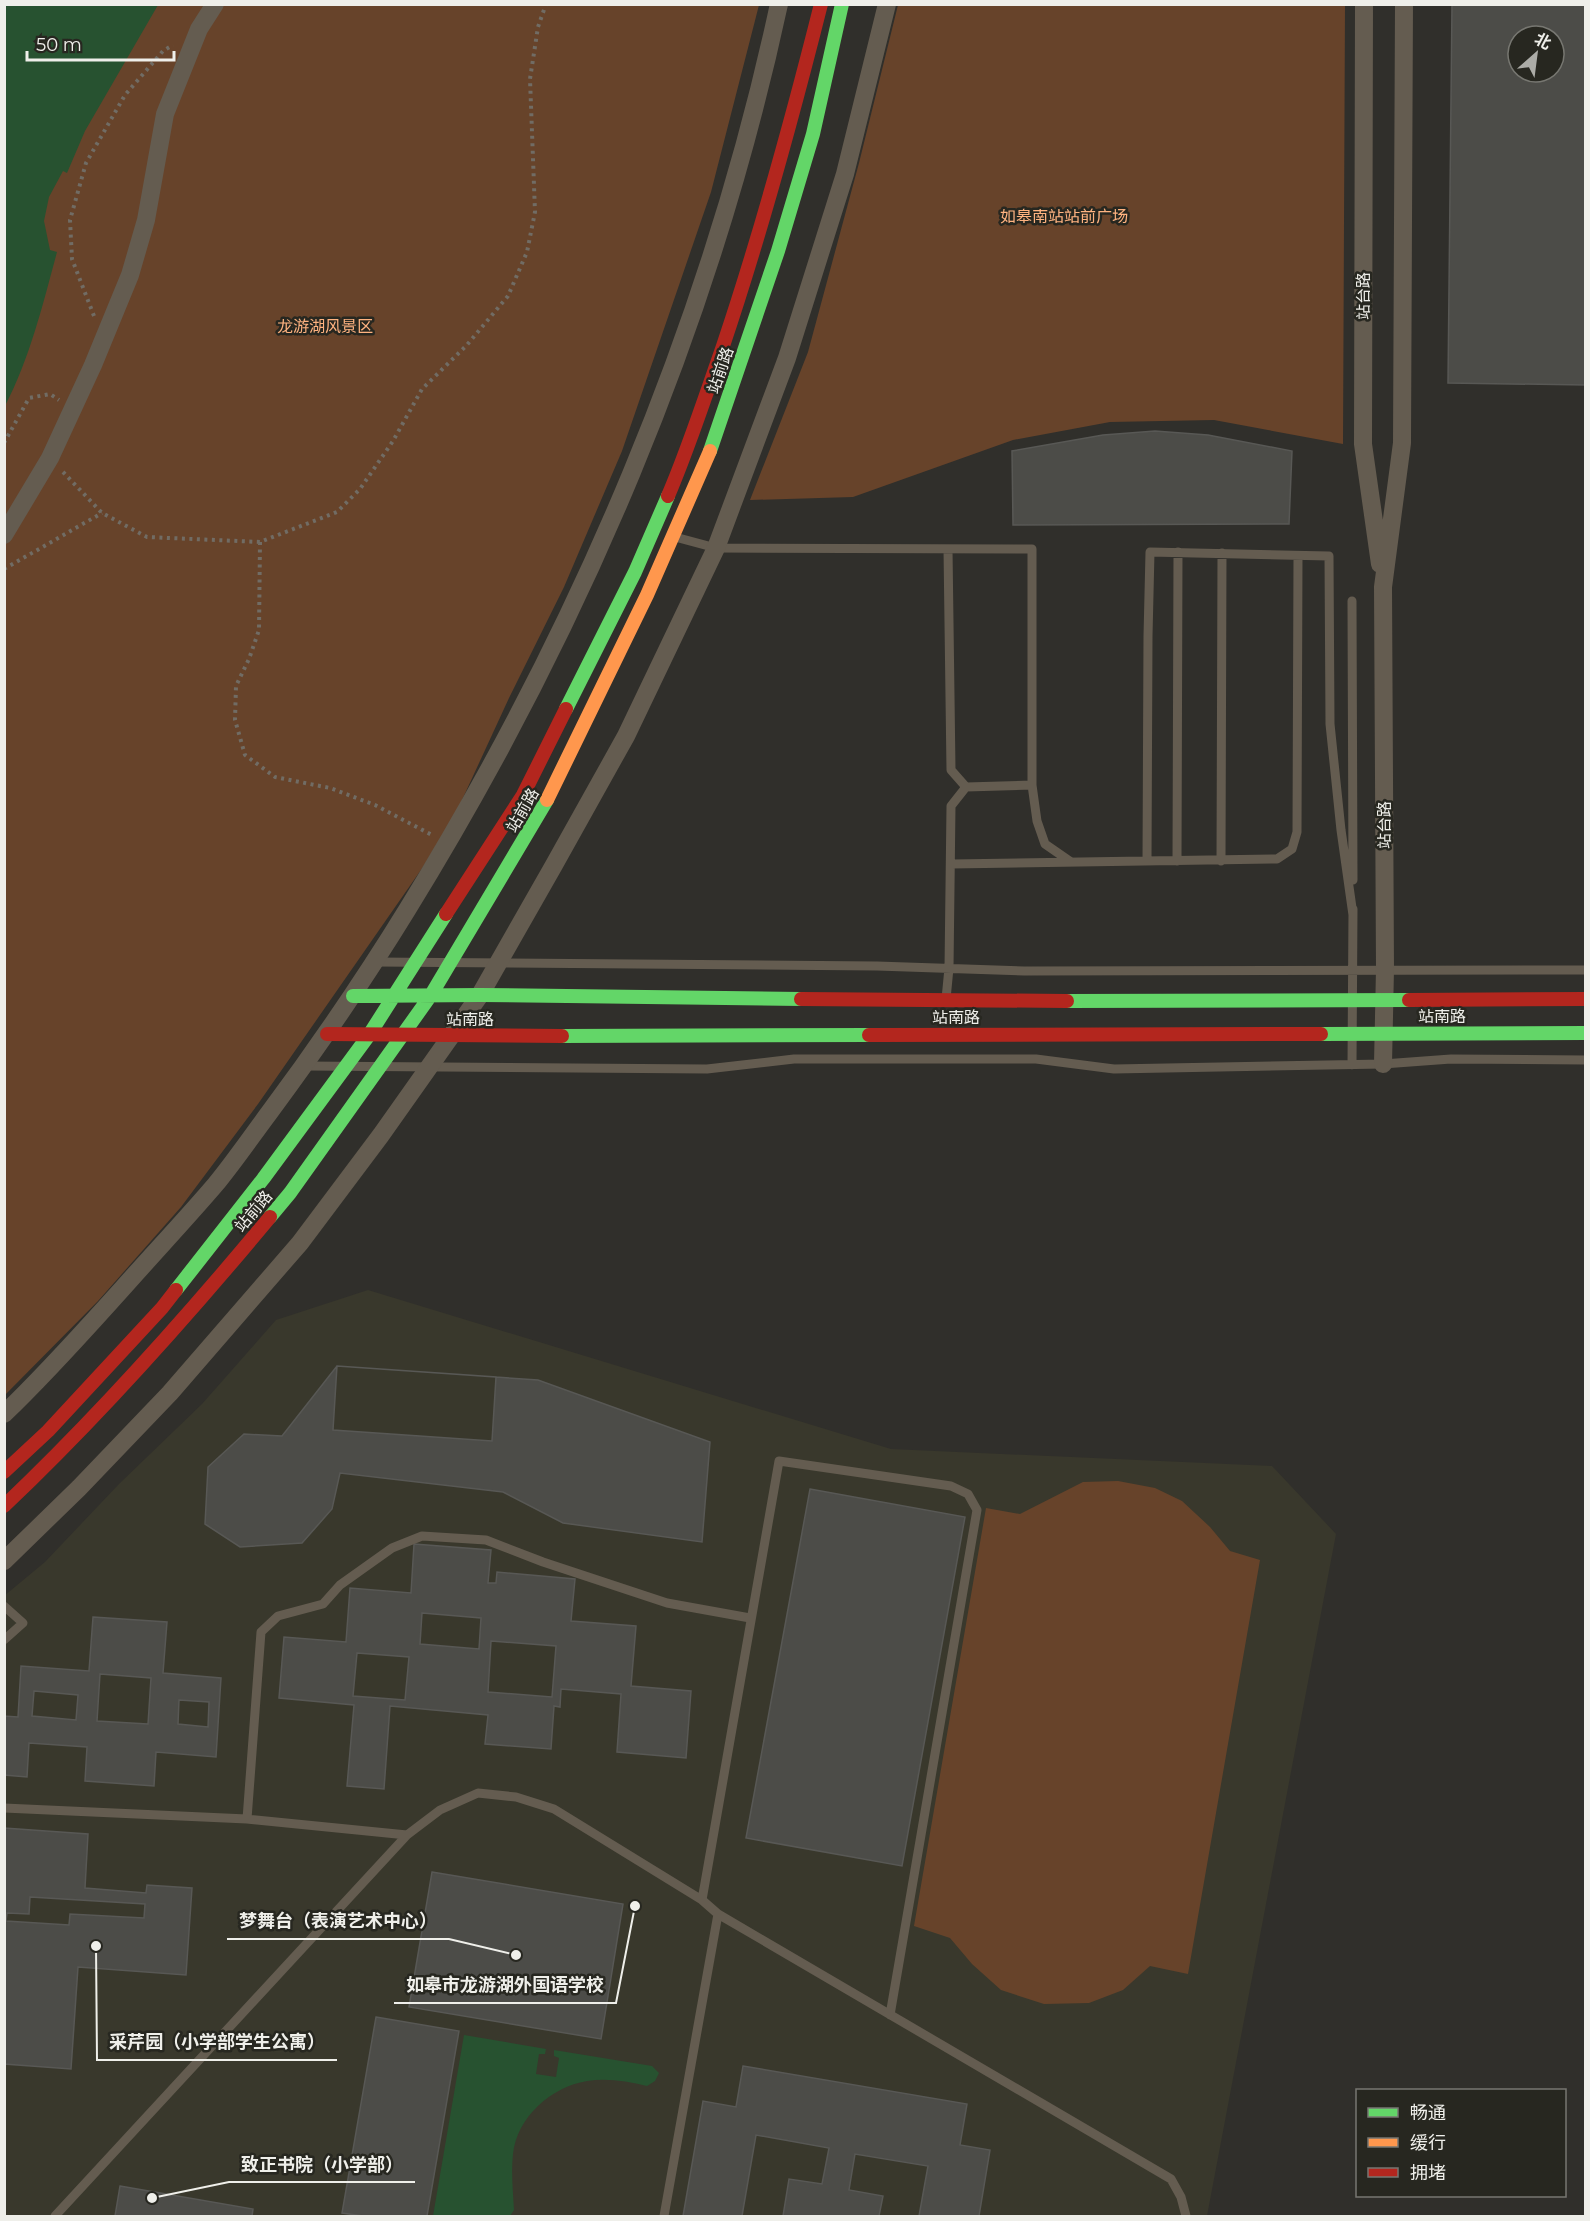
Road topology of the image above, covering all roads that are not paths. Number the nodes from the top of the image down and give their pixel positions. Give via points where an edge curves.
1 (215, 4) edge
2 (779, 4) edge
3 (821, 4) edge
4 (842, 4) edge
5 (887, 4) edge
6 (1364, 4) edge
7 (1404, 4) edge
8 (4, 535) edge
9 (673, 536) junction
10 (716, 548) junction
11 (948, 549) junction
12 (1178, 552) junction
13 (1222, 553) junction
14 (1298, 556) junction
15 (1383, 587) junction
16 (1353, 601) dead end
17 (1032, 785) junction
18 (966, 787) junction
19 (1147, 861) junction
20 (1177, 861) junction
21 (1221, 861) junction
22 (1071, 862) junction
23 (951, 864) junction
24 (1353, 915) junction
25 (375, 962) junction
26 (416, 962) junction
27 (451, 962) junction
28 (498, 962) junction
29 (949, 968) junction
30 (1353, 969) junction
31 (1384, 969) junction
32 (1586, 970) edge
33 (431, 995) junction
34 (480, 995) junction
35 (353, 996) junction
36 (395, 996) junction
37 (1353, 999) junction
38 (1384, 999) junction
39 (1586, 999) edge
40 (946, 1000) junction
41 (1352, 1033) junction
42 (1383, 1033) junction
43 (1586, 1033) edge
44 (327, 1034) junction
45 (369, 1035) junction
46 (404, 1035) junction
47 (451, 1036) junction
48 (1586, 1060) edge
49 (1383, 1064) junction
50 (1352, 1065) junction
51 (304, 1066) junction
52 (346, 1067) junction
53 (381, 1067) junction
54 (428, 1068) junction
55 (4, 1414) edge
56 (4, 1472) edge
57 (4, 1506) edge
58 (4, 1561) edge
59 (4, 1606) edge
60 (750, 1618) junction
61 (4, 1640) edge
62 (4, 1808) edge
63 (247, 1819) junction
64 (407, 1835) junction
65 (702, 1900) junction
66 (718, 1914) junction
67 (890, 2015) junction
68 (55, 2217) edge
69 (664, 2217) edge
70 (1186, 2217) edge

1 - 8 street via 199,29 165,114 146,220 130,275 50,458
2 - 25 street via 764,76 694,309 617,511 550,655 450,840
3 - 26 street, 站前路 via 790,129 753,253 687,451 635,572 523,795
4 - 9 street, 站前路 via 813,134 778,251 706,462
5 - 10 street via 845,174 794,337
6 - 15 street, 站台路 via 1363,444
7 - 15 street, 站台路 via 1402,443
9 - 10 lane
9 - 27 street, 站前路 via 554,788
10 - 11 lane
10 - 28 street via 626,736
11 - 17 lane via 1032,549
11 - 18 lane via 951,770
12 - 13 lane
12 - 19 lane via 1150,552
12 - 20 lane
13 - 14 lane
13 - 21 lane
14 - 21 lane via 1297,832 1292,849 1277,859
14 - 24 lane via 1329,556 1330,724
15 - 31 street, 站台路
16 - 24 lane
17 - 18 lane
17 - 22 lane via 1045,844
18 - 23 lane via 951,806
19 - 20 lane
19 - 22 lane
20 - 21 lane
22 - 23 lane
23 - 29 lane
24 - 30 lane
25 - 26 lane
25 - 35 street
26 - 27 lane
26 - 36 street, 站前路
27 - 28 lane
27 - 33 street, 站前路
28 - 29 lane
28 - 34 street
29 - 30 lane
29 - 40 lane
30 - 31 lane
30 - 37 lane
31 - 32 lane
31 - 38 street, 站台路
33 - 34 street, 站南路
33 - 36 street, 站南路
33 - 46 street, 站前路
34 - 40 street, 站南路
34 - 47 street
35 - 36 street, 站南路
35 - 44 street
36 - 45 street, 站前路
37 - 38 street, 站南路
37 - 40 street, 站南路
37 - 41 lane
38 - 39 street, 站南路
38 - 42 street, 站台路
41 - 42 street, 站南路
41 - 47 street, 站南路
41 - 50 lane
42 - 43 street, 站南路
42 - 49 street, 站台路
44 - 45 street, 站南路
44 - 51 street
45 - 46 street, 站南路
45 - 52 street, 站前路
46 - 47 street, 站南路
46 - 53 street, 站前路
47 - 54 street
48 - 49 lane via 1450,1059
49 - 50 lane
50 - 54 lane via 1114,1069 1036,1059 794,1059 707,1069
51 - 52 lane
51 - 55 street via 217,1183
52 - 53 lane
52 - 56 street, 站前路 via 162,1308 48,1431
53 - 54 lane
53 - 57 street, 站前路 via 290,1193 198,1303 60,1452
54 - 58 street via 300,1243 170,1393
59 - 61 lane via 23,1623
60 - 63 lane via 667,1604 486,1540 422,1536 392,1548 340,1586 323,1604 278,1616 261,1632
60 - 65 lane
60 - 67 lane via 779,1461 951,1486 968,1494 977,1510
62 - 63 lane
63 - 64 lane
64 - 65 lane via 440,1810 478,1793 516,1797 554,1809
64 - 68 lane
65 - 66 lane
66 - 67 lane
66 - 69 lane
67 - 70 lane via 1171,2179

